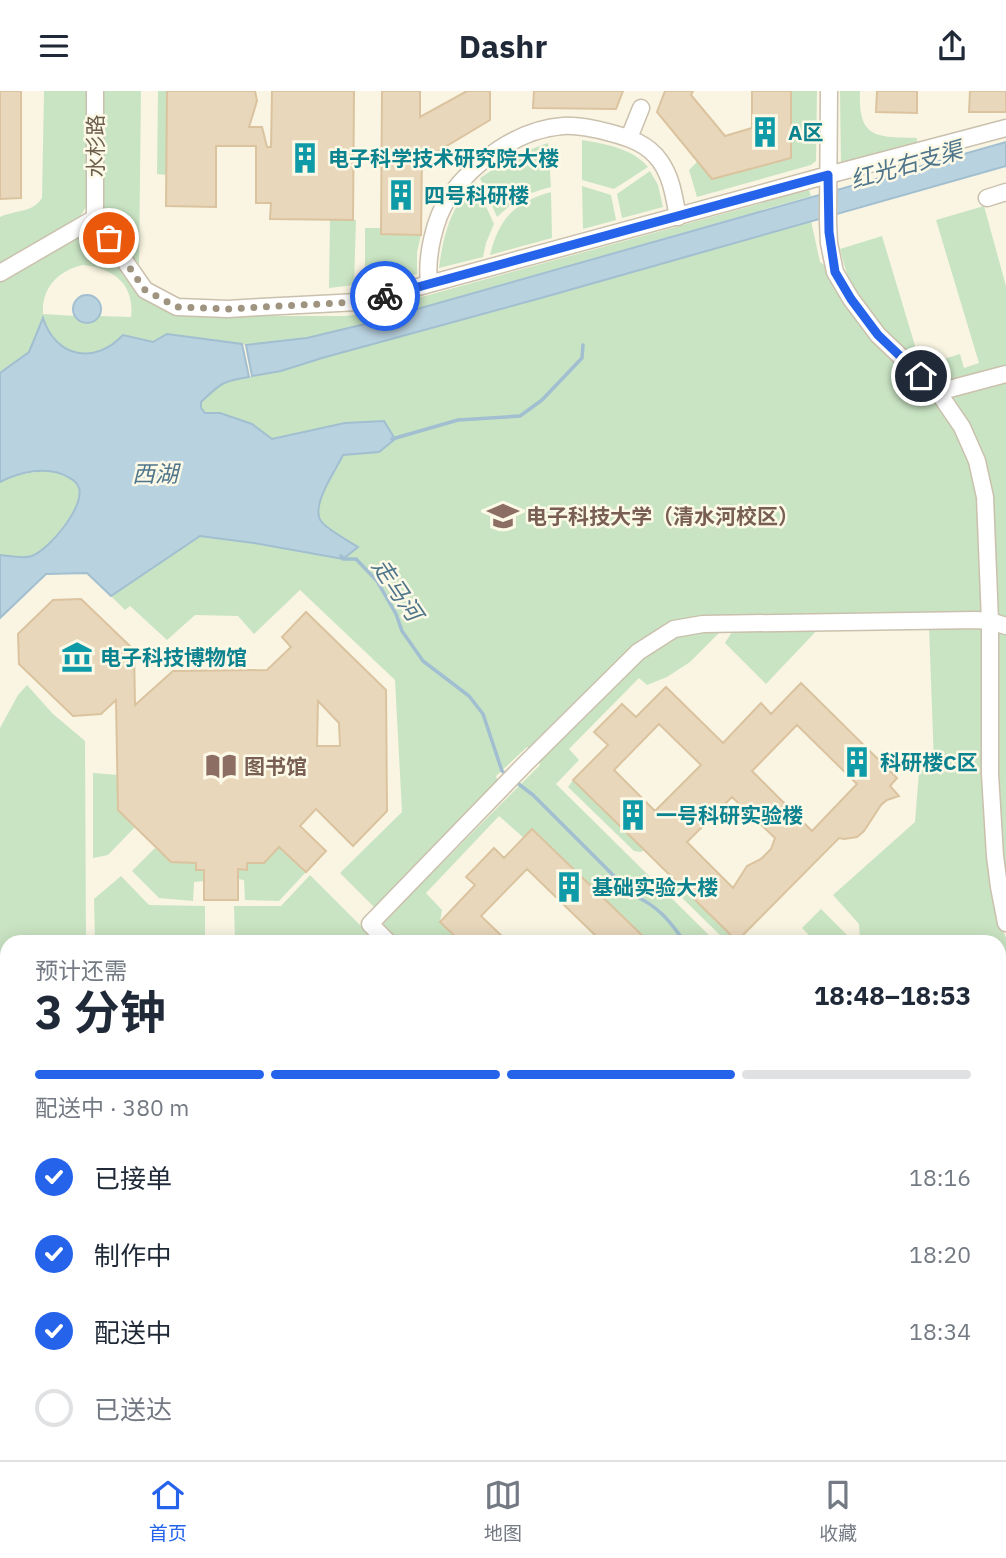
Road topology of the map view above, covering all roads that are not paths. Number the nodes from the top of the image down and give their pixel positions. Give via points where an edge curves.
1 (95, 91) edge
2 (829, 91) edge
3 (641, 109) dead end
4 (1006, 128) edge
5 (629, 138) junction
6 (827, 181) junction
7 (1006, 192) edge
8 (987, 198) dead end
9 (678, 216) junction
10 (94, 218) junction
11 (0, 273) edge
12 (429, 283) junction
13 (1006, 374) edge
14 (938, 392) junction
15 (990, 621) junction
16 (1006, 626) edge
17 (1006, 923) edge
18 (381, 935) edge

1 - 10 street, 水杉路
2 - 6 street
3 - 5 street
4 - 6 street
5 - 9 street via 660,161
5 - 12 street via 585,127 551,128 509,143 472,169 447,198 439,218 430,247
6 - 9 street
6 - 14 street via 835,272 878,335
7 - 8 street
9 - 12 street
10 - 11 street
10 - 12 street via 145,290 177,307 358,302
13 - 14 street
14 - 15 street via 962,427 983,485
15 - 16 street
15 - 17 street via 990,774 995,856
15 - 18 street via 703,624 674,629 638,652 370,924

